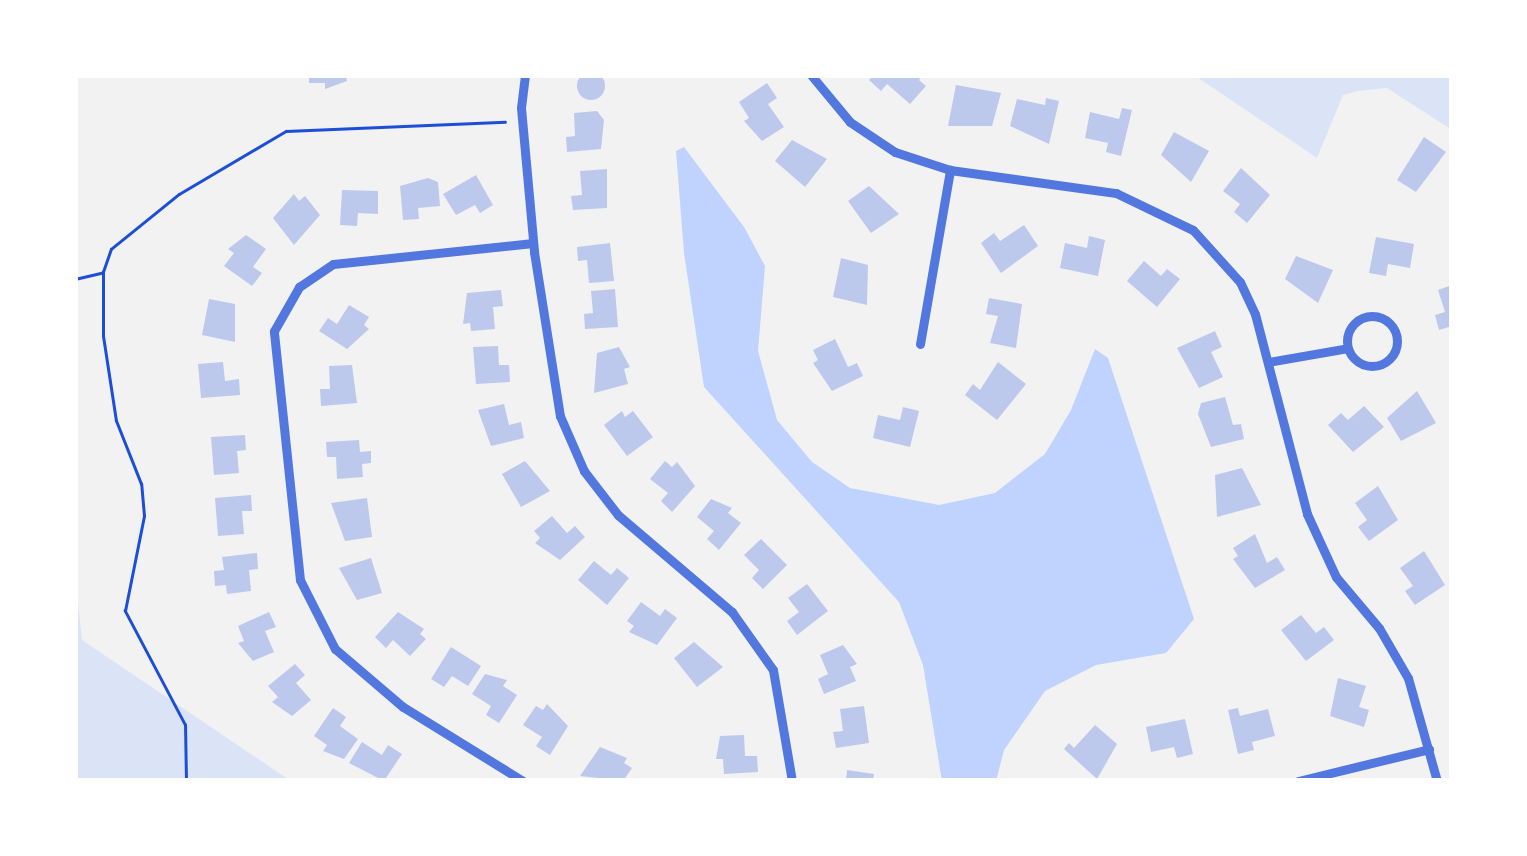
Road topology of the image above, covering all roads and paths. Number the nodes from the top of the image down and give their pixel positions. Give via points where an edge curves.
1 (524, 75) edge
2 (812, 75) edge
3 (504, 122) dead end
4 (950, 170) junction
5 (534, 243) junction
6 (103, 272) junction
7 (75, 278) edge
8 (920, 344) dead end
9 (1348, 348) junction
10 (1268, 362) junction
11 (1429, 749) junction
12 (186, 781) edge
13 (523, 781) edge
14 (792, 781) edge
15 (1298, 781) edge
16 (1436, 781) edge

1 - 5 street
2 - 4 street via 872,139
3 - 6 path via 286,131 264,139 124,233
4 - 8 street
4 - 10 street via 1116,193 1193,230 1240,282
5 - 13 street via 333,264 299,286 274,331 300,580 335,649 403,708
5 - 14 street via 560,416 584,470 618,515 732,612 773,670
6 - 7 path
6 - 12 path via 103,336 114,409 143,501 126,611 184,725
9 - 9 street via 1357,362 1380,364 1393,354 1394,330 1375,316 1358,319 1348,332
9 - 10 street
10 - 11 street via 1307,514 1336,576 1379,628 1408,678
11 - 15 street
11 - 16 street

